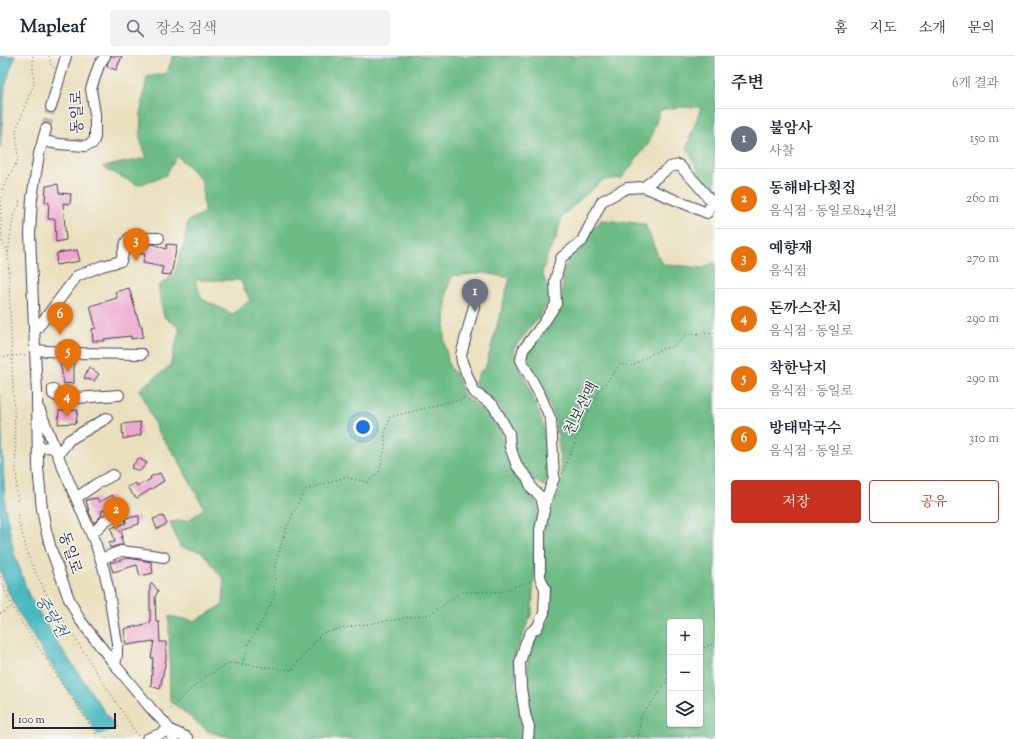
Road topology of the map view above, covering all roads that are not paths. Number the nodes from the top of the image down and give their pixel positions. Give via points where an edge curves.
1 (66, 56) edge
2 (105, 56) edge
3 (51, 107) tunnel mouth
4 (46, 128) tunnel mouth
5 (43, 141) junction
6 (644, 187) junction
7 (158, 238) dead end
8 (474, 306) dead end
9 (34, 332) junction
10 (32, 352) junction
11 (142, 354) dead end
12 (37, 395) junction
13 (119, 395) dead end
14 (37, 406) junction
15 (107, 418) dead end
16 (38, 448) junction
17 (57, 452) junction
18 (113, 475) dead end
19 (76, 498) junction
20 (544, 510) junction
21 (113, 516) dead end
22 (92, 534) junction
23 (164, 558) dead end
24 (101, 559) junction
25 (115, 665) junction
26 (172, 735) edge
27 (150, 738) edge
28 (188, 739) edge
29 (528, 739) edge

1 - 3 street, 동일로
2 - 5 street, 동일로 via 99,65 91,89 95,114 93,143 85,146
4 - 5 street, 동일로
5 - 9 street, 동일로 via 32,198 30,234
6 - 6 street via 670,167 679,165 712,202 707,214
6 - 20 street via 627,188 602,201 582,241 561,258 555,281 556,304 523,350 521,360 551,420 554,478
7 - 9 street via 129,238 121,261 77,276
8 - 20 street via 461,355 462,362 474,392 493,405 509,433 510,447 517,466 532,489 541,497
9 - 10 street, 동일로
10 - 11 street
10 - 12 street, 동일로
12 - 13 street via 53,392 62,399
12 - 14 street, 동일로
14 - 16 street, 동일로
14 - 17 street
15 - 17 street via 69,440
16 - 17 street via 49,447
16 - 25 street, 동일로 via 42,509 51,550 69,599 80,620
17 - 19 street
18 - 19 street
19 - 22 street
20 - 29 street via 540,530 540,577 545,589 544,613 525,644 520,663 521,688 529,727
21 - 22 street
22 - 24 street via 101,542
23 - 24 street via 121,551
24 - 25 street via 117,643
25 - 26 street, 동일로 via 164,722
26 - 27 street
26 - 28 street, 동일로

